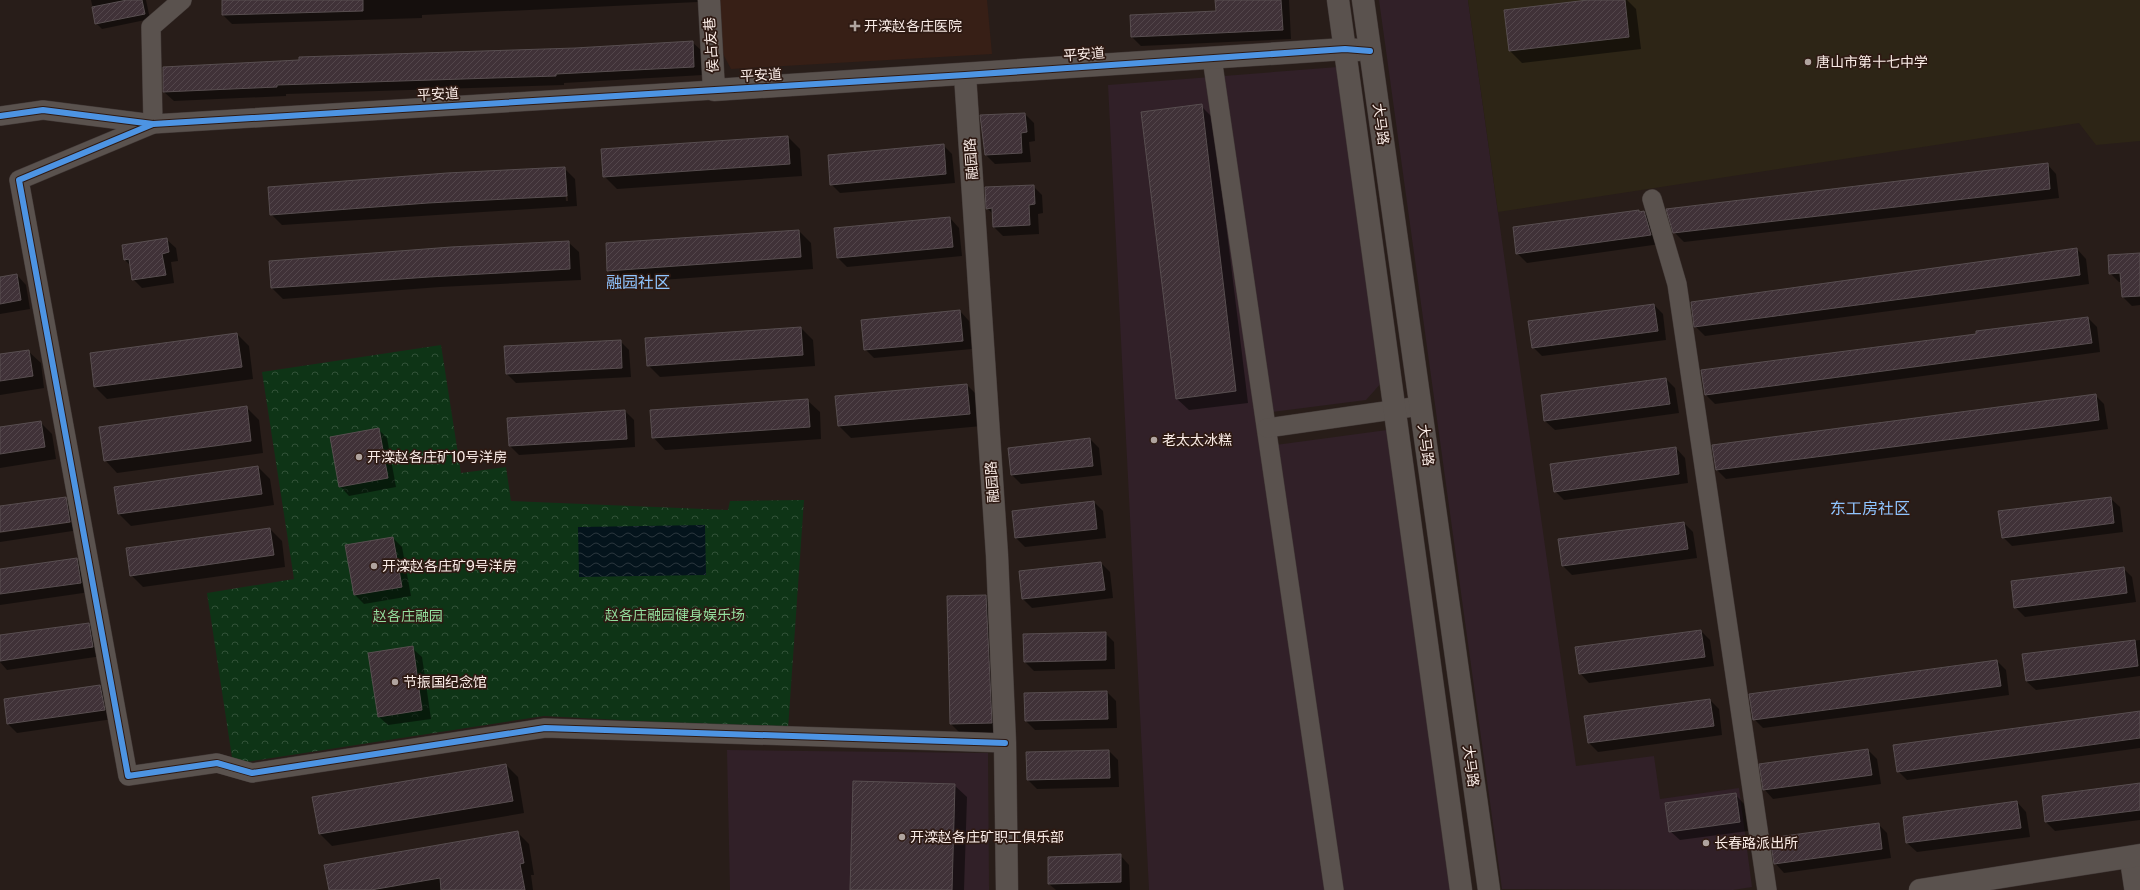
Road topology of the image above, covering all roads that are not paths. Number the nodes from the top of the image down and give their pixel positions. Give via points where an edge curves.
1 (182, 0) edge
2 (708, 0) edge
3 (1338, 0) edge
4 (1363, 0) edge
5 (1345, 49) junction
6 (1370, 51) junction
7 (1212, 58) junction
8 (965, 75) junction
9 (714, 90) junction
10 (0, 116) edge
11 (153, 124) junction
12 (1652, 199) dead end
13 (1420, 406) junction
14 (1394, 409) junction
15 (1266, 428) junction
16 (1005, 743) junction
17 (2135, 856) edge
18 (1007, 890) edge
19 (1334, 890) edge
20 (1461, 890) edge
21 (1489, 890) edge
22 (1767, 890) edge
23 (1920, 890) edge
24 (2134, 890) edge

1 - 11 street via 151,27
2 - 9 street, 侯占友巷
3 - 5 street, 大马路
4 - 6 street, 大马路
5 - 6 street, 平安道
5 - 7 street, 平安道
5 - 14 street, 大马路
6 - 13 street, 大马路
7 - 8 street, 平安道
7 - 15 street
8 - 9 street, 平安道
8 - 16 street, 融园路 via 997,554
9 - 11 street, 平安道
10 - 11 street via 43,110
11 - 16 street via 19,180 128,776 217,763 252,773 545,728
12 - 22 street via 1677,284
13 - 14 street
13 - 21 street, 大马路
14 - 15 street
14 - 20 street, 大马路
15 - 19 street
16 - 18 street, 融园路
17 - 23 street
17 - 24 street

